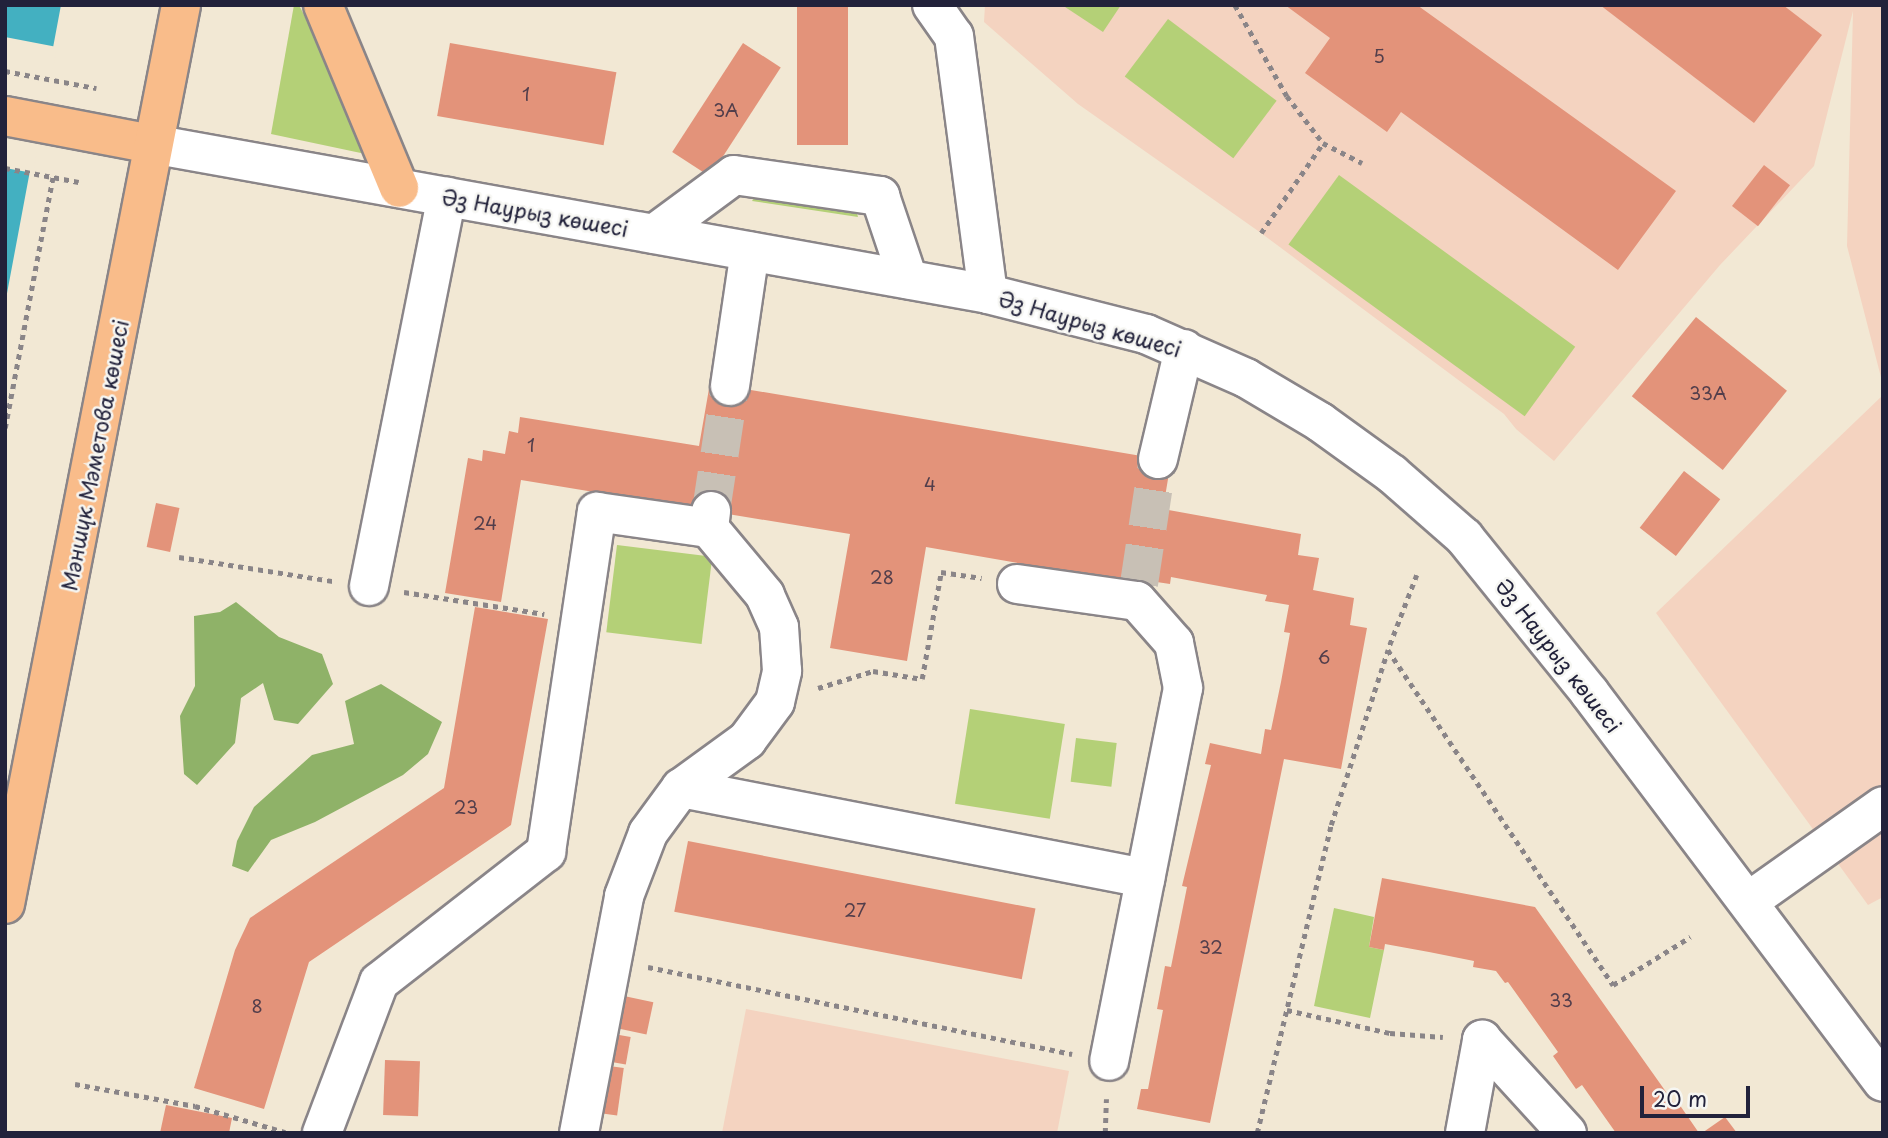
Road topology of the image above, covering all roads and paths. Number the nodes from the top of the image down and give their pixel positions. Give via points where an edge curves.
1 (181, 5) edge
2 (323, 5) edge
3 (932, 5) edge
4 (1235, 5) edge
5 (956, 20) edge
6 (5, 71) edge
7 (96, 88) dead end
8 (5, 116) edge
9 (1323, 142) junction
10 (152, 144) junction
11 (1362, 163) dead end
12 (5, 168) edge
13 (53, 177) junction
14 (79, 182) dead end
15 (399, 188) junction
16 (447, 197) junction
17 (1261, 233) dead end
18 (654, 234) junction
19 (750, 251) junction
20 (908, 279) junction
21 (988, 294) junction
22 (1184, 349) junction
23 (730, 386) tunnel mouth
24 (5, 428) edge
25 (1157, 459) tunnel mouth
26 (1417, 575) dead end
27 (1017, 584) joint
28 (369, 586) dead end
29 (1388, 650) junction
30 (775, 702) junction
31 (681, 788) junction
32 (1883, 806) edge
33 (1145, 878) junction
34 (1749, 901) junction
35 (5, 904) edge
36 (1690, 937) dead end
37 (612, 960) junction
38 (1287, 1010) junction
39 (1482, 1040) junction
40 (1108, 1061) junction
41 (1883, 1082) edge
42 (75, 1084) dead end
43 (286, 1133) edge
44 (323, 1133) edge
45 (579, 1133) edge
46 (1105, 1133) edge
47 (1257, 1133) edge
48 (1465, 1133) edge
49 (1567, 1133) edge

1 - 10 main road, Мәншүк Мәметова көшесі
2 - 15 main road
3 - 5 street
4 - 9 path via 1287,96
5 - 21 street
6 - 7 path
8 - 10 main road
9 - 11 path
9 - 17 path
10 - 15 street, Әз Наурыз көшесі
10 - 35 main road, Мәншүк Мәметова көшесі
12 - 13 path
13 - 14 path
13 - 24 path
15 - 16 street, Әз Наурыз көшесі
16 - 18 street, Әз Наурыз көшесі
16 - 28 street
18 - 19 street, Әз Наурыз көшесі
18 - 20 street via 734,175 880,196
19 - 20 street, Әз Наурыз көшесі
19 - 23 street
20 - 21 street, Әз Наурыз көшесі
21 - 22 street, Әз Наурыз көшесі via 1146,334
22 - 25 street
22 - 34 street, Әз Наурыз көшесі via 1246,377 1320,422 1392,474 1464,537
26 - 29 path
27 - 30 path via 941,572 922,679 873,671
27 - 33 street via 1138,593 1174,643 1183,688
29 - 36 path via 1613,985
29 - 38 path via 1331,825
30 - 31 street via 747,740
30 - 44 street via 782,671 779,627 765,595 710,520 597,512 546,852 379,982
31 - 33 street
31 - 37 street via 648,833 624,896
32 - 34 street
33 - 40 street
34 - 41 street, Әз Наурыз көшесі
37 - 40 path
37 - 45 street
38 - 39 path via 1390,1033
38 - 47 path
39 - 48 street
39 - 49 street
40 - 46 path
42 - 43 path via 195,1105

